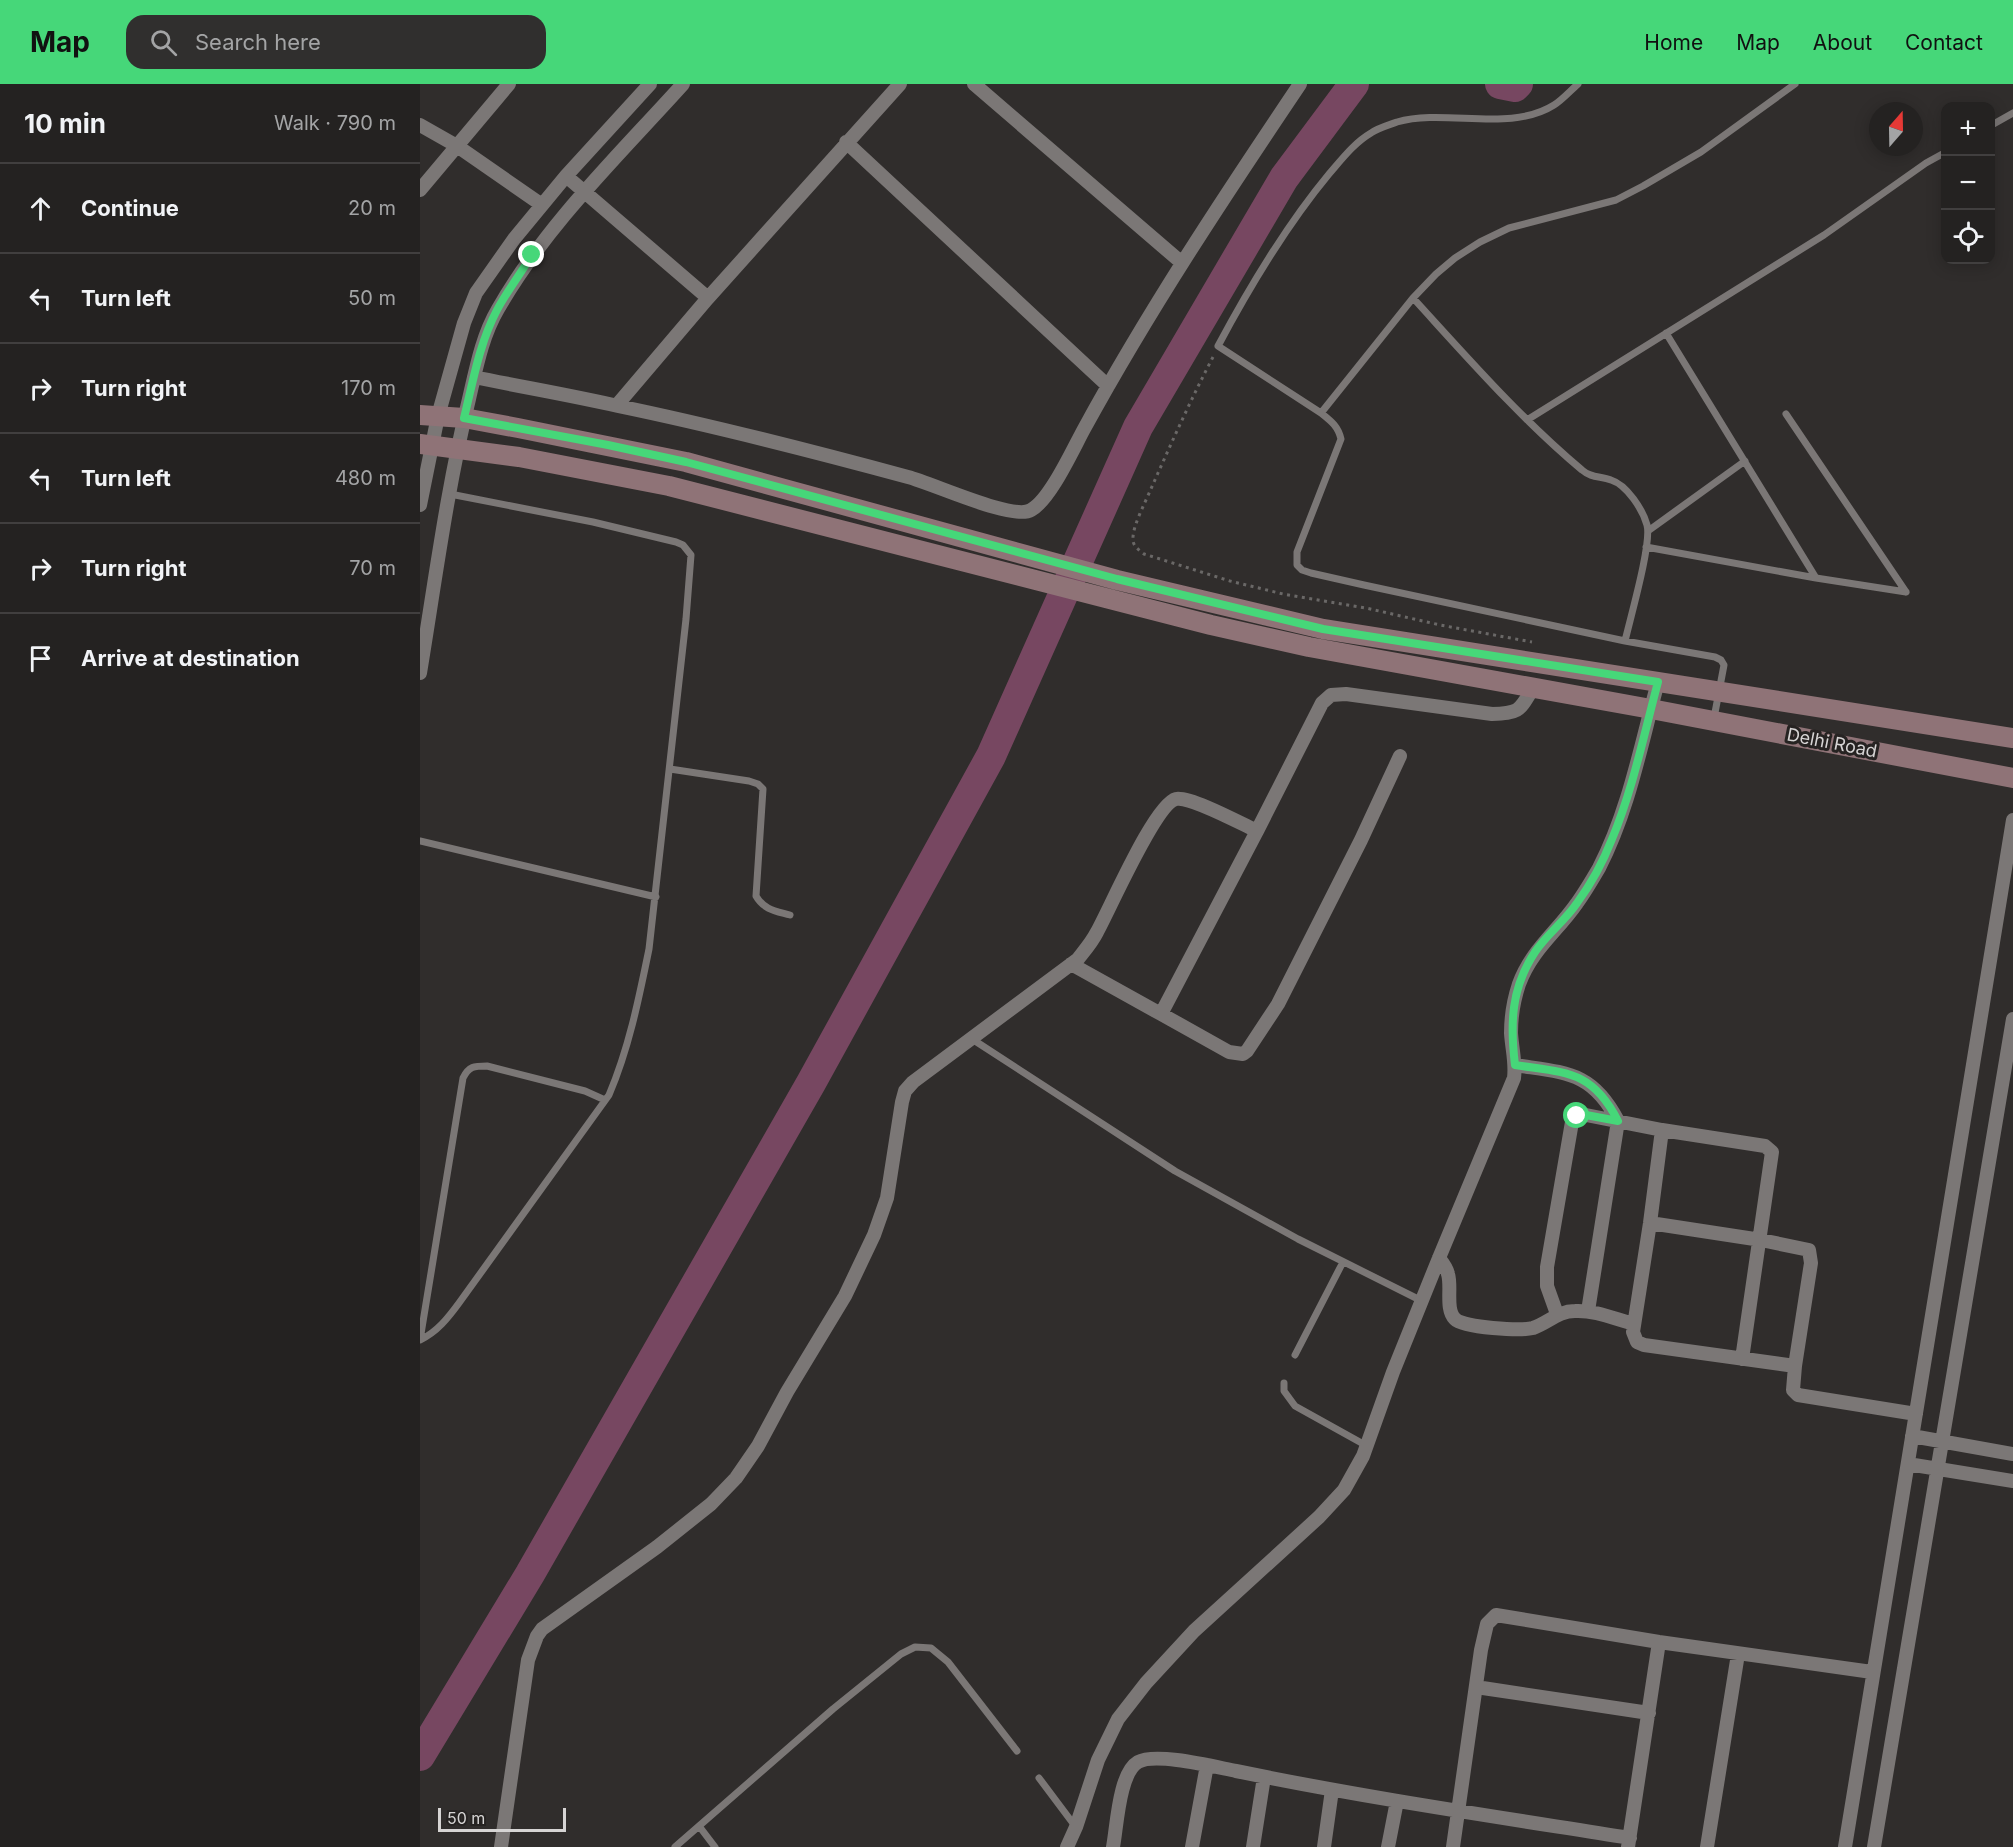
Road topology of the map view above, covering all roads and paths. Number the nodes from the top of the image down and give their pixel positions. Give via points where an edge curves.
1 (509, 84) edge
2 (650, 84) edge
3 (683, 84) edge
4 (900, 84) edge
5 (974, 84) edge
6 (1300, 84) edge
7 (1578, 84) edge
8 (1795, 84) edge
9 (2013, 113) edge
10 (1995, 123) edge
11 (420, 125) edge
12 (846, 142) junction
13 (457, 146) junction
14 (1941, 155) edge
15 (566, 176) junction
16 (420, 190) edge
17 (585, 192) junction
18 (542, 205) junction
19 (1182, 263) junction
20 (708, 298) junction
21 (1413, 298) junction
22 (1666, 333) junction
23 (474, 377) junction
24 (1108, 386) junction
25 (617, 405) junction
26 (1321, 413) junction
27 (1786, 414) dead end
28 (429, 416) edge
29 (464, 418) junction
30 (1527, 420) junction
31 (426, 444) edge
32 (457, 448) junction
33 (1745, 461) junction
34 (450, 494) junction
35 (420, 505) edge
36 (1648, 531) junction
37 (1646, 547) junction
38 (1816, 578) junction
39 (1625, 641) junction
40 (420, 673) edge
41 (1658, 682) junction
42 (1533, 688) junction
43 (1719, 691) junction
44 (1651, 709) junction
45 (1713, 721) junction
46 (2013, 738) edge
47 (1400, 756) dead end
48 (670, 769) junction
49 (2013, 778) edge
50 (2013, 820) edge
51 (1257, 831) junction
52 (420, 841) edge
53 (656, 897) junction
54 (790, 915) dead end
55 (1071, 964) junction
56 (1161, 1014) junction
57 (2013, 1019) edge
58 (972, 1039) junction
59 (1515, 1065) junction
60 (605, 1100) junction
61 (1618, 1121) junction
62 (1662, 1130) junction
63 (1650, 1223) junction
64 (1761, 1240) junction
65 (1439, 1258) junction
66 (1343, 1262) junction
67 (1422, 1301) junction
68 (1588, 1311) junction
69 (1557, 1314) junction
70 (1634, 1324) junction
71 (420, 1340) edge
72 (1295, 1355) dead end
73 (1742, 1359) junction
74 (1795, 1366) junction
75 (1284, 1383) dead end
76 (1916, 1414) junction
77 (1912, 1436) junction
78 (1943, 1441) junction
79 (1366, 1446) junction
80 (2013, 1454) edge
81 (1908, 1464) junction
82 (1938, 1468) junction
83 (2013, 1481) edge
84 (1659, 1642) junction
85 (1738, 1654) junction
86 (1872, 1672) junction
87 (1476, 1687) junction
88 (1649, 1713) junction
89 (1017, 1751) dead end
90 (1207, 1765) junction
91 (1264, 1777) junction
92 (1039, 1778) dead end
93 (1332, 1790) junction
94 (1397, 1801) junction
95 (1459, 1811) junction
96 (699, 1826) junction
97 (1076, 1827) junction
98 (1629, 1842) edge
99 (501, 1847) edge
100 (675, 1847) edge
101 (715, 1847) edge
102 (1067, 1847) edge
103 (1113, 1847) edge
104 (1192, 1847) edge
105 (1253, 1847) edge
106 (1324, 1847) edge
107 (1388, 1847) edge
108 (1453, 1847) edge
109 (1707, 1847) edge
110 (1845, 1847) edge
111 (1874, 1847) edge

1 - 13 street
2 - 15 street
3 - 17 street
4 - 12 street
5 - 19 street
6 - 19 street
7 - 26 lane via 1554,105 1535,114 1510,118 1426,118 1398,122 1372,132 1351,149 1310,198 1251,283 1218,346
8 - 21 lane via 1701,152 1634,191 1616,200 1509,228 1480,242 1442,268
9 - 10 lane
11 - 13 street
12 - 20 street
12 - 24 street
13 - 16 street
13 - 18 street
14 - 22 lane via 1824,235
15 - 17 street
15 - 18 street
17 - 20 street
17 - 23 street via 532,255 497,309
18 - 28 street via 476,293
19 - 24 street
20 - 25 street
21 - 26 lane
21 - 30 lane
22 - 30 lane
22 - 33 lane
23 - 25 street
23 - 29 street
24 - 25 street via 1057,478 1034,509 1023,514 912,478
26 - 39 lane via 1335,425 1341,439 1300,540 1296,559 1302,570
27 - 38 lane via 1906,592
28 - 29 main road, Delhi Road
28 - 31 street
29 - 32 street
29 - 41 main road, Delhi Road via 686,462 1117,579 1323,629
30 - 36 lane via 1585,473 1622,485 1643,516
31 - 32 main road, Delhi Road
31 - 35 street
32 - 34 street
32 - 42 main road, Delhi Road via 669,486 1211,625
33 - 36 lane
33 - 38 lane
34 - 40 street
34 - 48 lane via 593,522 676,542 688,549 691,555 686,619
36 - 37 lane
37 - 38 lane
37 - 39 lane
39 - 43 lane via 1721,660 1724,665
41 - 43 main road, Delhi Road
41 - 44 street
42 - 44 main road, Delhi Road
42 - 51 street via 1519,710 1508,714 1346,693 1331,695 1322,703
43 - 45 lane
43 - 46 main road, Delhi Road
44 - 45 main road, Delhi Road
44 - 59 street via 1629,791 1598,869 1577,904 1535,952 1519,984 1511,1034
45 - 49 main road, Delhi Road
47 - 56 street via 1278,1004 1247,1051 1229,1052
48 - 53 lane
48 - 54 lane via 761,786 756,896 767,908
50 - 76 street
51 - 55 street via 1195,803 1178,798 1169,802 1129,868 1096,934
51 - 56 street
52 - 53 lane
53 - 60 lane via 639,999 620,1070
55 - 56 street
55 - 58 street
57 - 78 street
58 - 66 lane via 1174,1171
58 - 99 street via 906,1091 887,1198 874,1236 845,1296 736,1478 711,1504 657,1547 537,1636 528,1660
59 - 61 street via 1581,1077 1609,1103
59 - 65 street via 1509,1091
60 - 71 lane via 446,1320
60 - 71 lane via 585,1091 487,1066 467,1070
61 - 62 street
61 - 68 street
61 - 69 street via 1586,1115 1577,1116 1572,1122 1547,1267 1547,1286
62 - 63 street
62 - 64 street via 1770,1148
63 - 64 street
63 - 70 street
64 - 73 street
64 - 74 street via 1806,1248 1811,1254
65 - 67 street
65 - 69 street via 1449,1275 1451,1311 1464,1324 1478,1328 1534,1328
66 - 67 lane
66 - 72 lane
67 - 79 street
68 - 69 street
68 - 70 street
70 - 73 street via 1637,1342 1644,1346
73 - 74 street
74 - 76 street via 1793,1390 1798,1395
75 - 79 lane via 1284,1391 1295,1406
76 - 77 street
77 - 78 street
77 - 81 street
78 - 80 street
78 - 82 street
79 - 97 street via 1344,1490 1194,1630 1118,1719 1098,1760
81 - 82 street
81 - 86 street
82 - 83 street
82 - 111 street
84 - 85 street
84 - 87 street via 1496,1615 1487,1624
84 - 88 street
85 - 86 street
85 - 109 street
86 - 110 street
87 - 88 street
87 - 95 street
88 - 98 street
89 - 96 lane via 948,1662 931,1648 915,1647 833,1708
90 - 91 street
90 - 103 street via 1153,1758 1130,1768
90 - 104 street
91 - 93 street
91 - 105 street
92 - 97 lane
93 - 94 street
93 - 106 street
94 - 95 street
94 - 107 street
95 - 98 street
95 - 108 street
96 - 100 lane
96 - 101 lane
97 - 102 street

